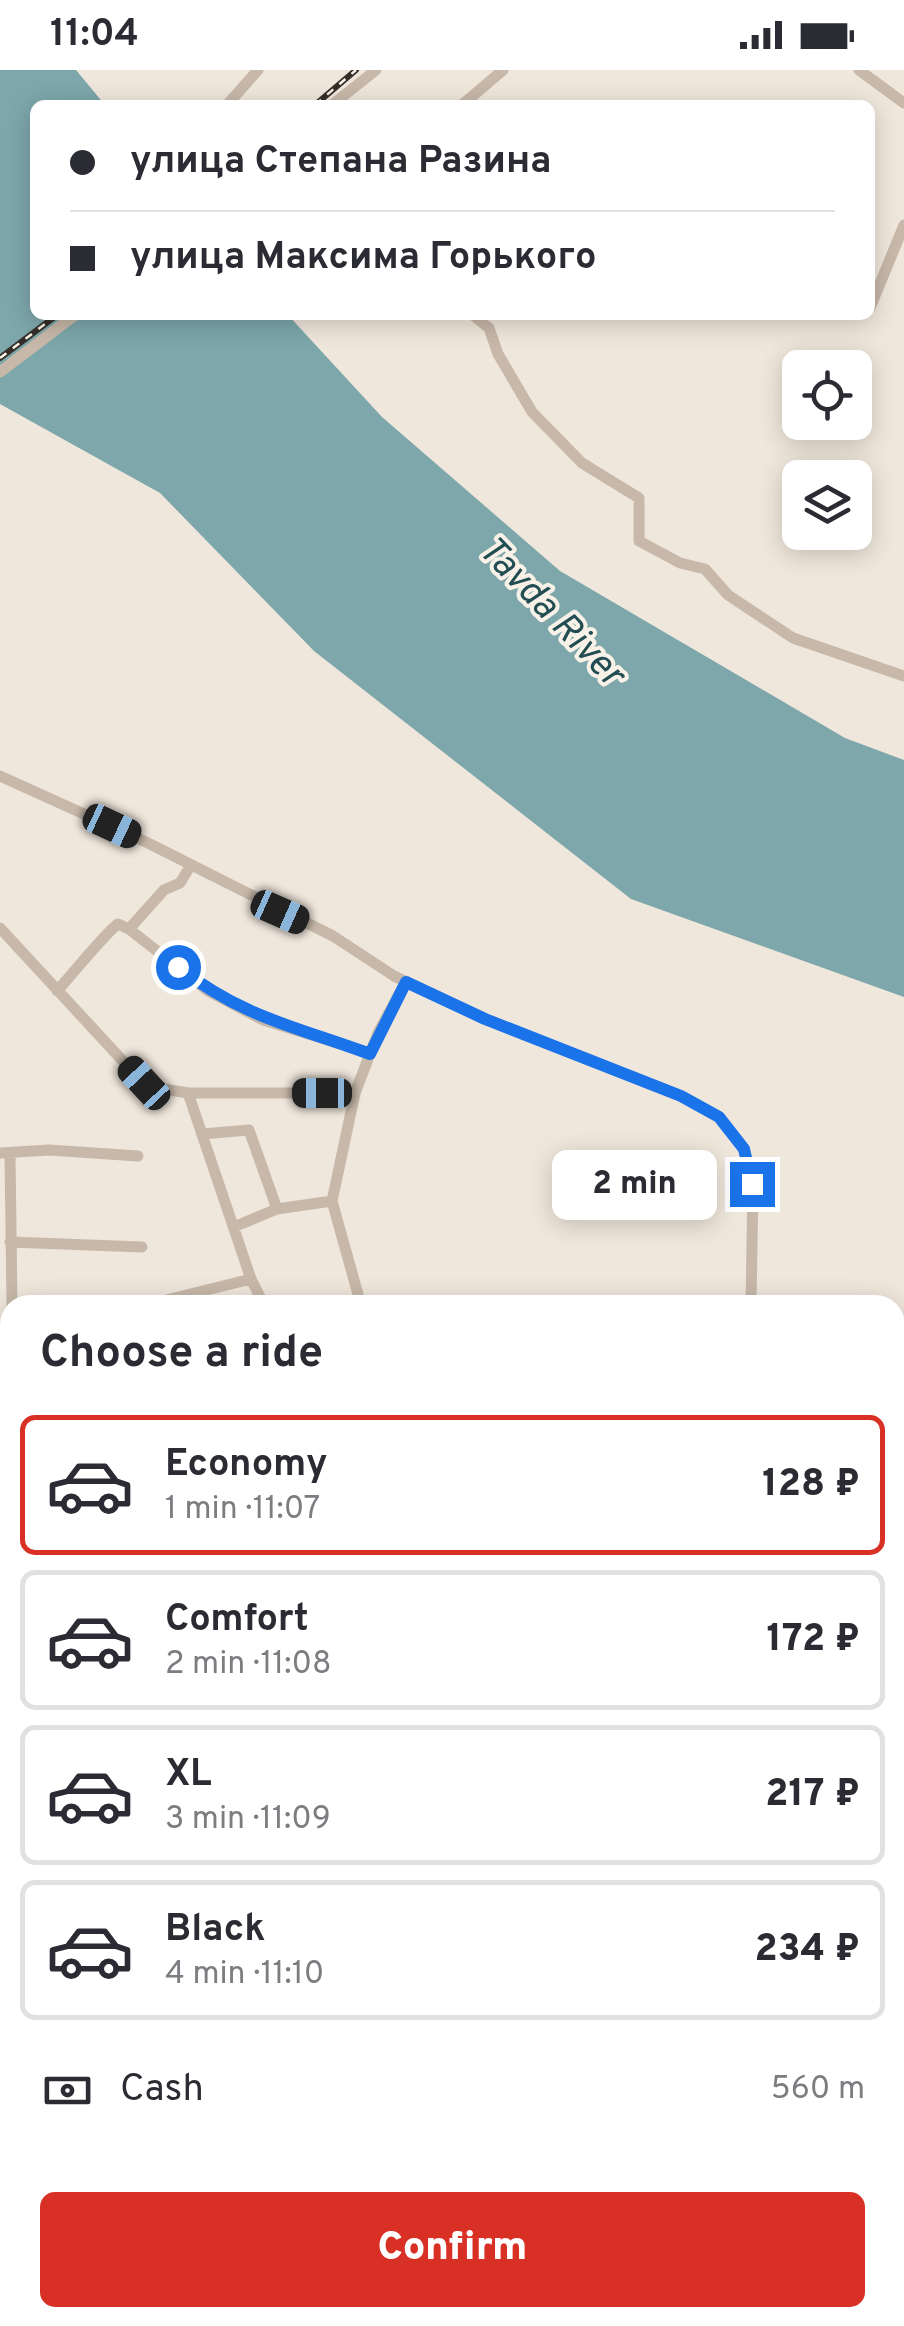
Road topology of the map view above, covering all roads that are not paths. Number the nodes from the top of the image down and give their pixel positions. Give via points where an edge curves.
1 (258, 70) edge
2 (376, 70) edge
3 (503, 70) edge
4 (859, 70) edge
5 (231, 100) edge
6 (338, 100) edge
7 (468, 100) edge
8 (904, 103) edge
9 (904, 224) edge
10 (875, 296) edge
11 (69, 320) edge
12 (479, 320) edge
13 (0, 372) edge
14 (904, 676) edge
15 (0, 776) edge
16 (191, 866) junction
17 (0, 929) edge
18 (129, 929) junction
19 (406, 982) junction
20 (57, 991) junction
21 (370, 1054) junction
22 (188, 1093) junction
23 (355, 1093) junction
24 (202, 1134) junction
25 (5, 1153) edge
26 (138, 1156) dead end
27 (332, 1201) junction
28 (277, 1209) junction
29 (236, 1226) junction
30 (10, 1242) junction
31 (142, 1247) dead end
32 (251, 1279) junction
33 (12, 1295) edge
34 (186, 1295) edge
35 (259, 1295) edge
36 (358, 1295) edge
37 (751, 1295) edge

1 - 5 street
2 - 6 street
3 - 7 street
4 - 8 street
9 - 10 street
11 - 13 street
12 - 14 street via 532,412 590,470 639,498 640,541 705,568 728,594 793,638
15 - 16 street
16 - 18 street
16 - 19 street via 333,936
17 - 20 street
18 - 20 street via 111,928
18 - 21 street via 208,990 263,1020
19 - 21 street
19 - 37 street via 719,1117 744,1149 752,1184
20 - 22 street via 146,1086
21 - 23 street
22 - 23 street
22 - 24 street
23 - 27 street
24 - 28 street via 249,1130
24 - 29 street
25 - 26 street
25 - 30 street
27 - 28 street
27 - 36 street
28 - 29 street
29 - 32 street
30 - 31 street
30 - 33 street
32 - 34 street
32 - 35 street

